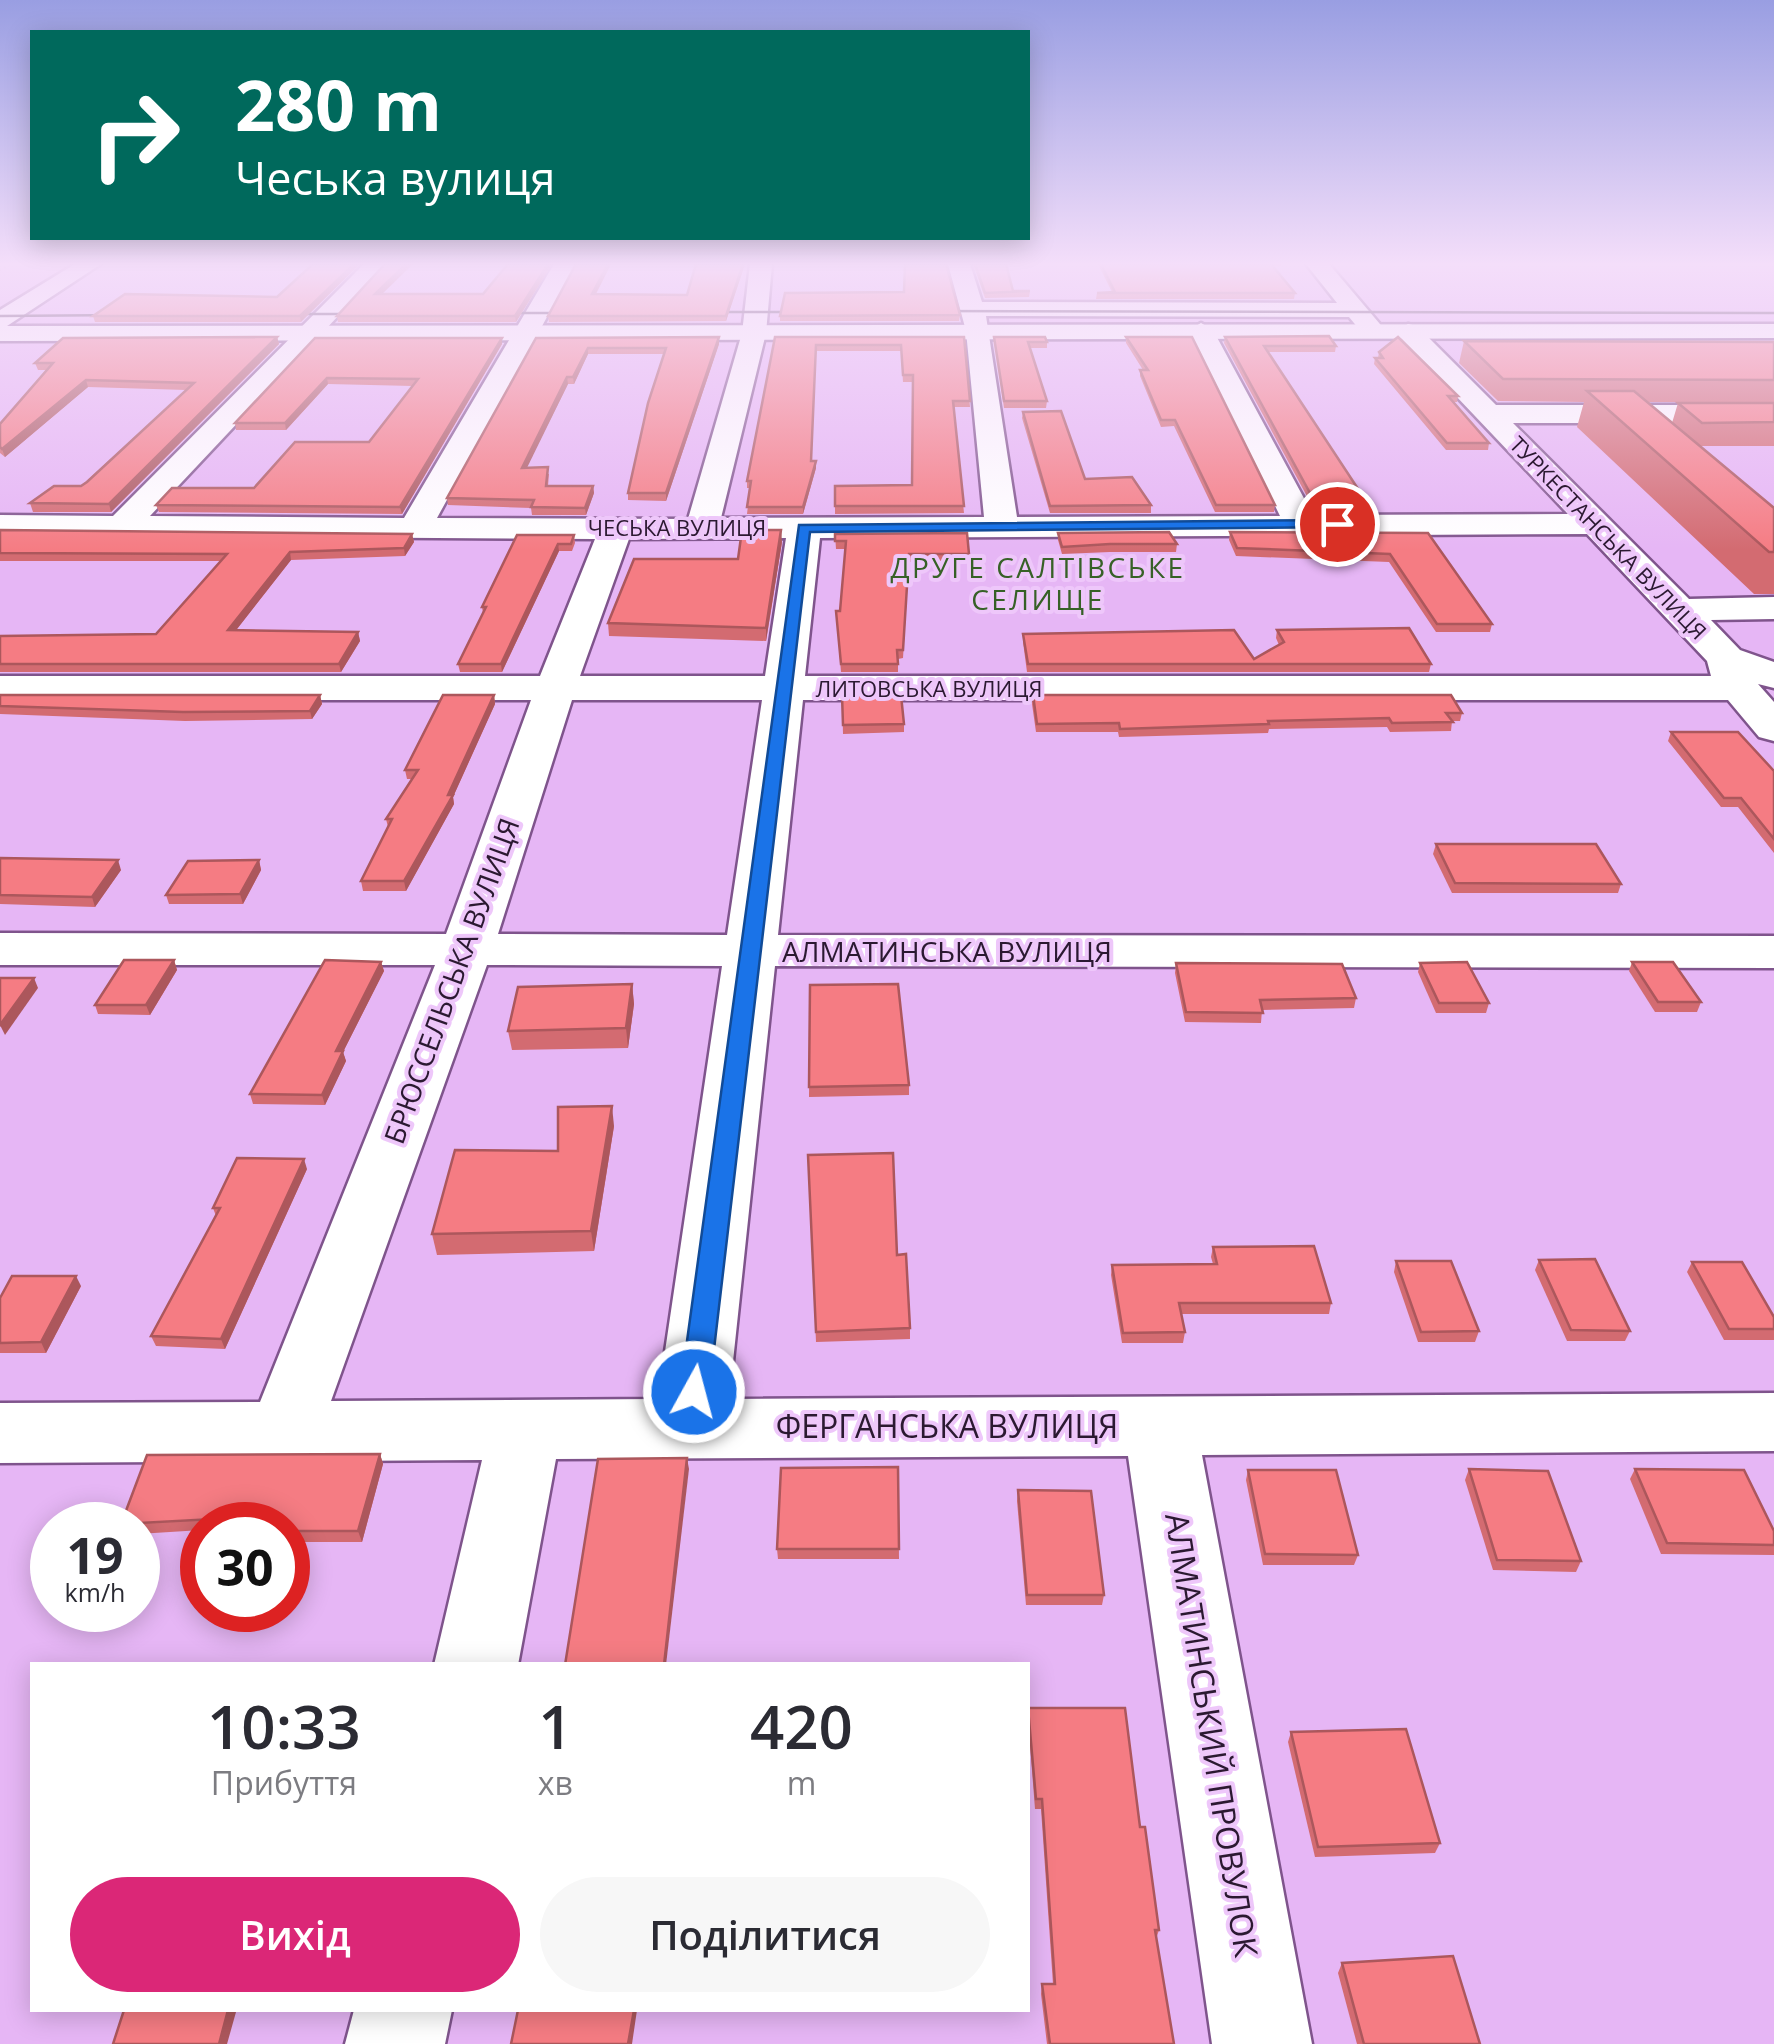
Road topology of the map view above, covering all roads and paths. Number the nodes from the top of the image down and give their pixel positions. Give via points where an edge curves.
1 (285, 359) edge
2 (513, 359) edge
3 (747, 359) edge
4 (980, 359) edge
5 (1215, 359) edge
6 (1435, 359) edge
7 (1486, 414) junction
8 (1632, 414) junction
9 (1774, 414) edge
10 (1675, 450) edge
11 (1301, 524) junction
12 (1594, 524) junction
13 (0, 525) edge
14 (122, 526) junction
15 (1002, 526) junction
16 (415, 528) junction
17 (616, 528) junction
18 (702, 528) junction
19 (804, 528) junction
20 (1774, 608) edge
21 (1677, 610) junction
22 (1746, 674) edge
23 (556, 687) junction
24 (0, 688) edge
25 (785, 689) junction
26 (1774, 728) edge
27 (0, 948) edge
28 (466, 952) junction
29 (750, 952) junction
30 (1774, 952) edge
31 (1774, 1422) edge
32 (1160, 1426) junction
33 (690, 1428) junction
34 (526, 1429) junction
35 (284, 1432) junction
36 (0, 1433) edge
37 (477, 1662) edge
38 (402, 2012) edge
39 (396, 2044) edge
40 (1262, 2044) edge

1 - 14 street
2 - 16 street
3 - 18 street
4 - 15 street
5 - 11 street
6 - 7 street, ТУРКЕСТАНСЬКА ВУЛИЦЯ
7 - 8 street
7 - 12 street, ТУРКЕСТАНСЬКА ВУЛИЦЯ
8 - 9 street
8 - 10 street
11 - 12 street, ЧЕСЬКА ВУЛИЦЯ
11 - 15 street, ЧЕСЬКА ВУЛИЦЯ
12 - 21 street, ТУРКЕСТАНСЬКА ВУЛИЦЯ
13 - 14 street, ЧЕСЬКА ВУЛИЦЯ
14 - 16 street, ЧЕСЬКА ВУЛИЦЯ
15 - 19 street, ЧЕСЬКА ВУЛИЦЯ
16 - 17 street, ЧЕСЬКА ВУЛИЦЯ
17 - 18 street, ЧЕСЬКА ВУЛИЦЯ
17 - 23 street, БРЮССЕЛЬСЬКА ВУЛИЦЯ
18 - 19 street, ЧЕСЬКА ВУЛИЦЯ
19 - 25 street
20 - 21 street
21 - 22 street, ТУРКЕСТАНСЬКА ВУЛИЦЯ
22 - 25 street, ЛИТОВСЬКА ВУЛИЦЯ
22 - 26 street, ТУРКЕСТАНСЬКА ВУЛИЦЯ
23 - 24 street, ЛИТОВСЬКА ВУЛИЦЯ
23 - 25 street, ЛИТОВСЬКА ВУЛИЦЯ
23 - 28 street, БРЮССЕЛЬСЬКА ВУЛИЦЯ
25 - 29 street
27 - 28 street, АЛМАТИНСЬКА ВУЛИЦЯ
28 - 29 street, АЛМАТИНСЬКА ВУЛИЦЯ
28 - 35 street, БРЮССЕЛЬСЬКА ВУЛИЦЯ
29 - 30 street, АЛМАТИНСЬКА ВУЛИЦЯ
29 - 33 street
31 - 32 street, ФЕРГАНСЬКА ВУЛИЦЯ
32 - 33 street, ФЕРГАНСЬКА ВУЛИЦЯ
32 - 40 street, АЛМАТИНСЬКИЙ ПРОВУЛОК
33 - 34 street, ФЕРГАНСЬКА ВУЛИЦЯ
34 - 35 street, ФЕРГАНСЬКА ВУЛИЦЯ
34 - 37 street
35 - 36 street, ФЕРГАНСЬКА ВУЛИЦЯ
38 - 39 street

